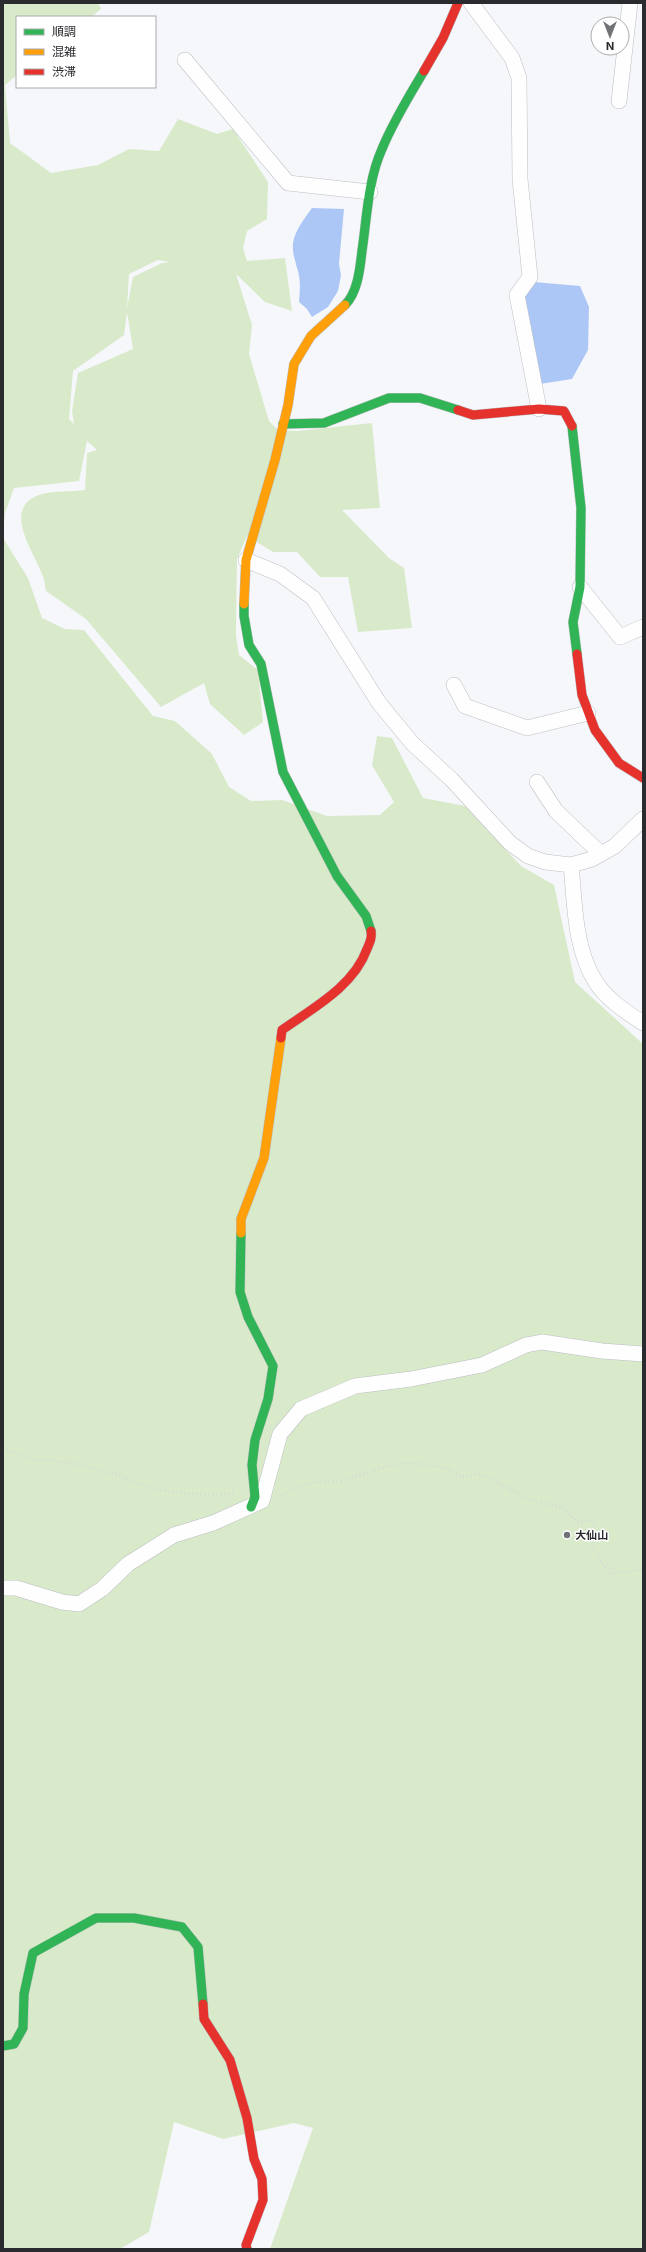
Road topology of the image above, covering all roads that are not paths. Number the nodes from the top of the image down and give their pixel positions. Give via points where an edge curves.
1 (458, 3) edge
2 (471, 3) edge
3 (630, 3) edge
4 (185, 60) dead end
5 (618, 101) dead end
6 (370, 192) junction
7 (539, 409) junction
8 (283, 424) junction
9 (246, 560) junction
10 (580, 587) junction
11 (643, 627) edge
12 (454, 685) dead end
13 (588, 713) junction
14 (643, 778) edge
15 (537, 782) dead end
16 (643, 818) edge
17 (601, 854) junction
18 (571, 865) junction
19 (643, 1023) edge
20 (643, 1354) edge
21 (256, 1502) junction
22 (3, 1588) edge
23 (3, 2046) edge
24 (247, 2249) edge

1 - 6 street via 443,38 400,111 381,150
2 - 7 street via 512,58 519,78 520,179 530,277 517,295
3 - 5 street
4 - 6 street via 288,183
6 - 8 street via 359,275 349,301 311,336 294,364
7 - 8 street via 473,415 420,398 389,398 324,423
7 - 10 street via 564,410 572,425 581,508
8 - 9 street
9 - 18 street via 280,574 313,598 379,702 412,743 452,780 510,843 528,856 546,862
9 - 21 street via 244,616 249,644 261,664 283,772 338,876 366,916 372,936 362,964 329,997 282,1030 264,1158 241,1219 240,1292 248,1317 273,1366 268,1399 255,1440 252,1465
10 - 11 street via 620,637
10 - 13 street via 573,622 582,695
12 - 13 street via 465,706 527,728
13 - 14 street via 595,730 618,763
15 - 17 street via 556,811
16 - 17 street via 615,846
17 - 18 street
18 - 19 street via 581,947 595,981 621,1009
20 - 21 street via 542,1342 526,1345 482,1365 350,1389 301,1408 280,1434
21 - 22 street via 212,1523 174,1535 128,1564 102,1589 79,1604 62,1602 16,1588
23 - 24 street via 14,2044 23,2028 24,1994 33,1953 96,1918 134,1918 182,1927 198,1947 204,2019 230,2060 247,2118 254,2159 262,2179 263,2200 246,2245

